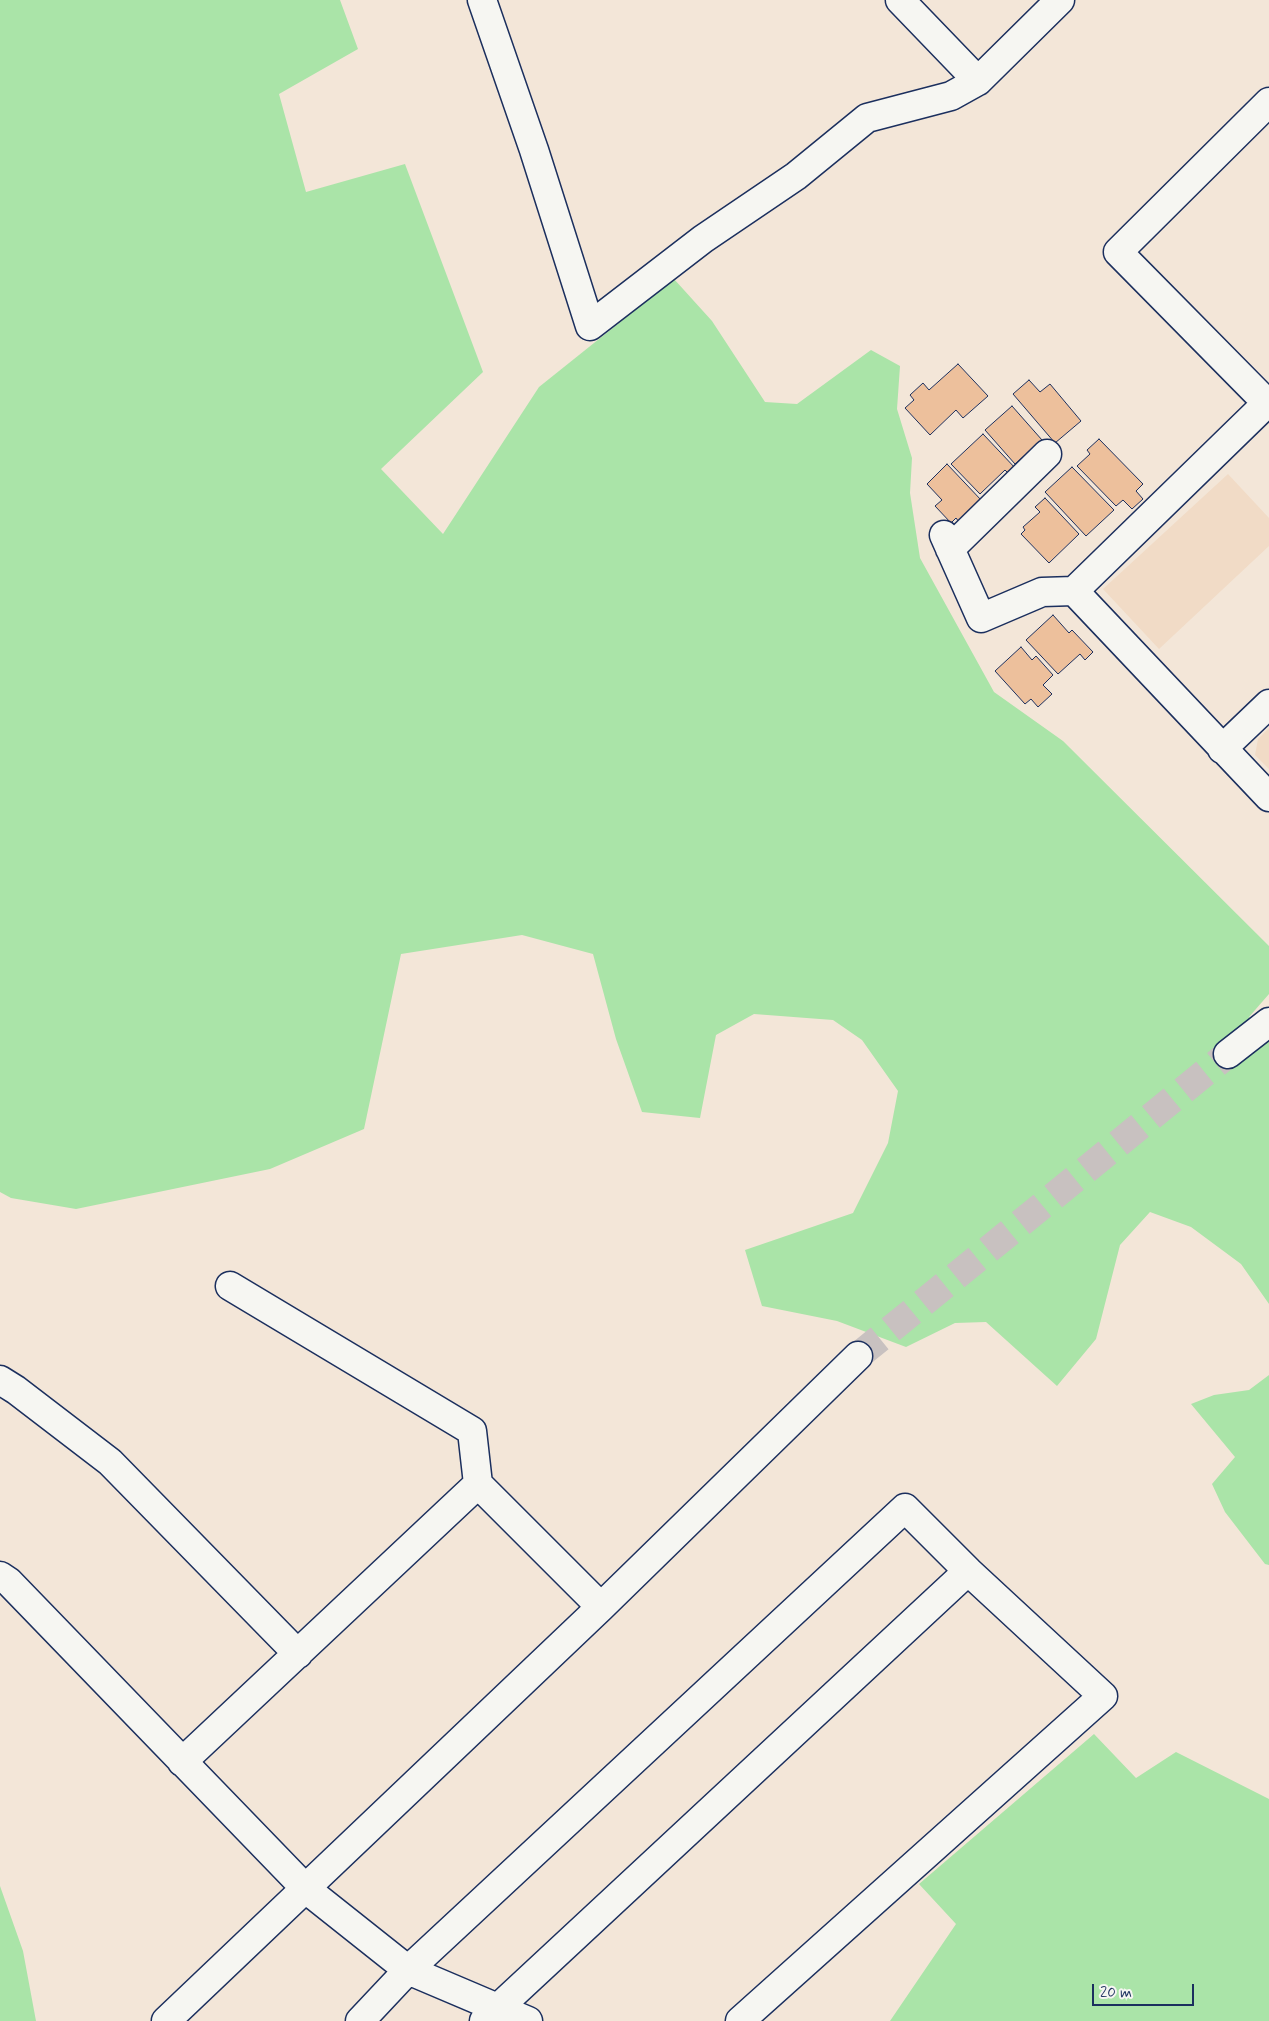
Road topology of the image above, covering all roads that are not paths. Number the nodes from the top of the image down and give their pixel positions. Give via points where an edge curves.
1 (482, 0) edge
2 (900, 0) edge
3 (1060, 0) edge
4 (978, 81) junction
5 (1269, 102) edge
6 (1268, 402) edge
7 (1047, 454) dead end
8 (1074, 591) junction
9 (1269, 704) edge
10 (1222, 749) junction
11 (1269, 797) edge
12 (1269, 1022) edge
13 (1228, 1054) tunnel mouth
14 (230, 1286) dead end
15 (858, 1356) tunnel mouth
16 (0, 1380) edge
17 (478, 1484) junction
18 (968, 1571) junction
19 (0, 1576) edge
20 (601, 1607) junction
21 (298, 1654) junction
22 (182, 1762) junction
23 (306, 1889) junction
24 (408, 1970) junction
25 (491, 2015) edge
26 (166, 2021) edge
27 (360, 2021) edge
28 (528, 2021) edge
29 (740, 2021) edge

1 - 4 street via 590,326 703,240 796,176 868,118 951,96
2 - 4 street
3 - 4 street
5 - 6 street via 1118,252
6 - 8 street
7 - 8 street via 947,542 981,618 1042,592
8 - 10 street
9 - 10 street
10 - 11 street
12 - 13 street
14 - 17 street via 472,1431
15 - 20 street
16 - 21 street via 110,1462
17 - 20 street
17 - 21 street
18 - 24 street via 905,1508
18 - 25 street
18 - 29 street via 1103,1696
19 - 22 street
20 - 23 street
21 - 22 street
22 - 23 street
23 - 24 street
23 - 26 street
24 - 25 street
24 - 27 street
25 - 28 street

